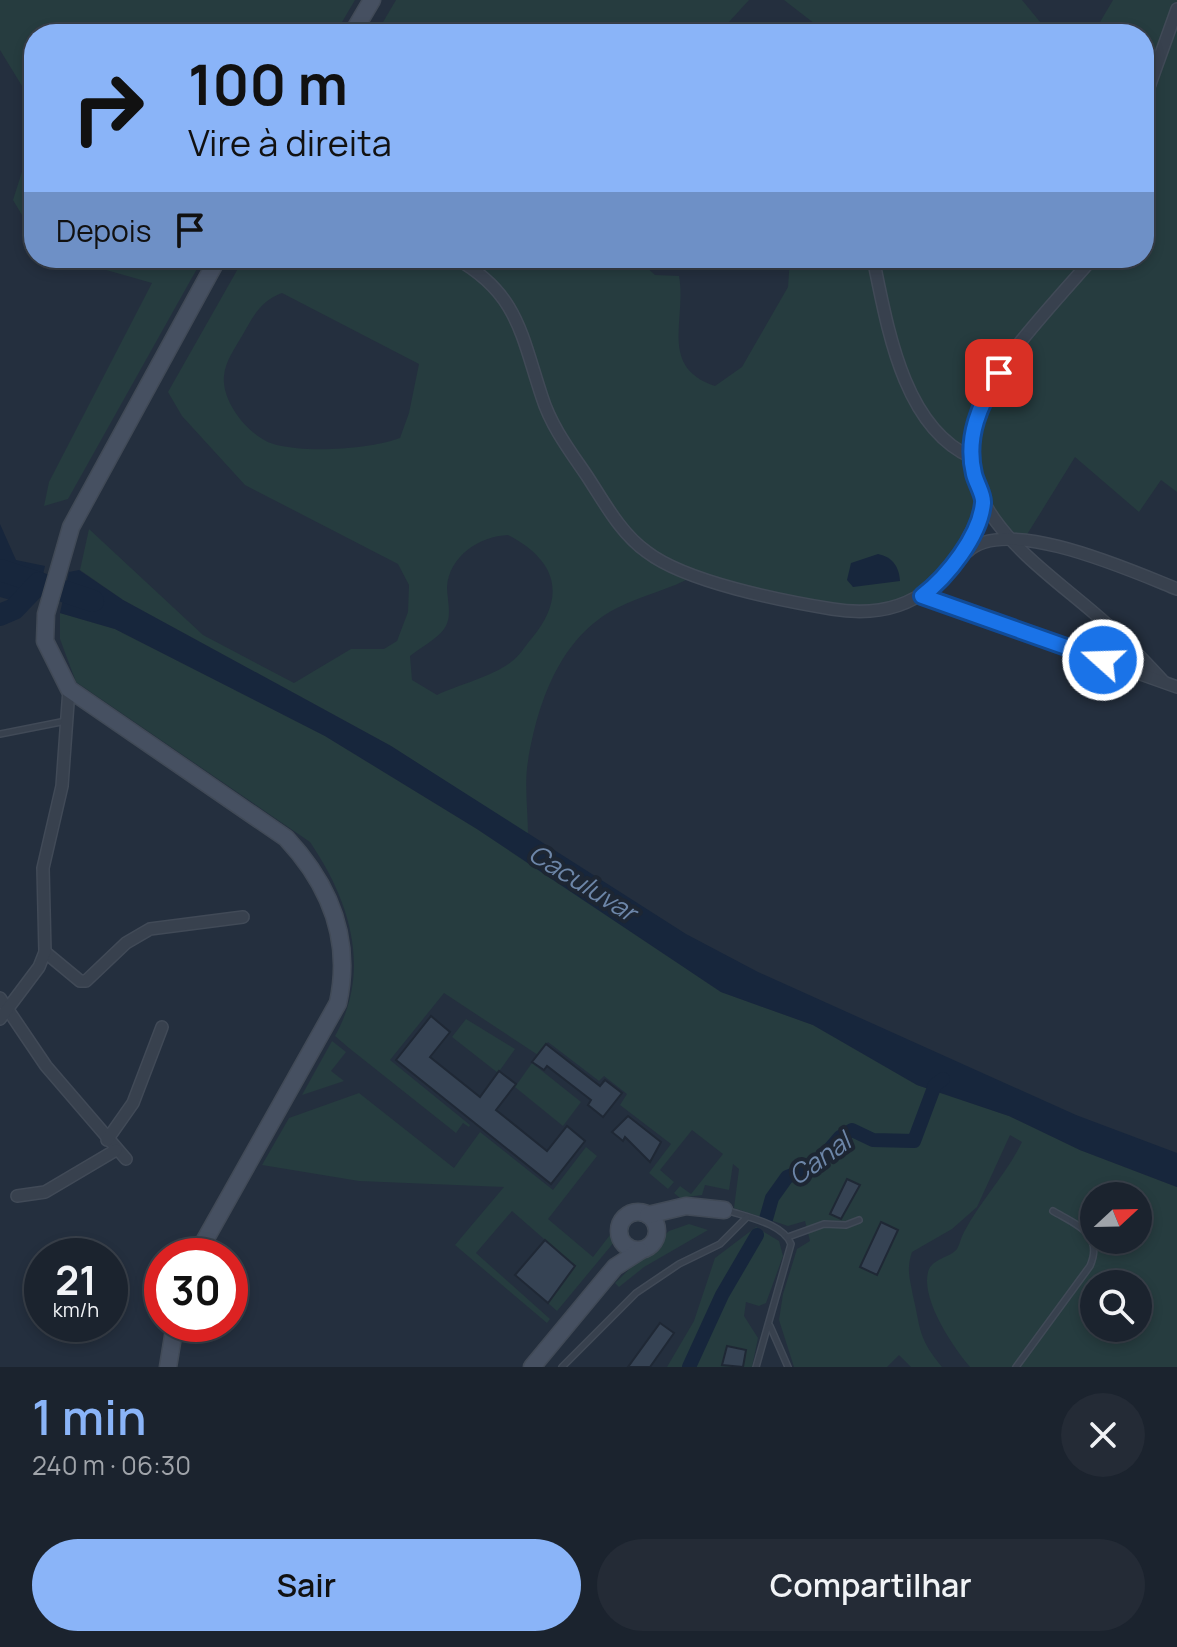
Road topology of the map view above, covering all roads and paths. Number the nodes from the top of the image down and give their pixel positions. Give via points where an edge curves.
1 (372, 0) edge
2 (1177, 9) edge
3 (358, 24) edge
4 (1154, 73) edge
5 (213, 268) edge
6 (470, 268) edge
7 (875, 268) edge
8 (1085, 268) edge
9 (971, 457) junction
10 (984, 502) junction
11 (1005, 537) junction
12 (955, 564) junction
13 (1177, 589) edge
14 (922, 596) junction
15 (1163, 681) junction
16 (1177, 687) edge
17 (69, 689) junction
18 (67, 721) junction
19 (0, 734) edge
20 (243, 917) dead end
21 (45, 952) junction
22 (0, 998) edge
23 (7, 1008) junction
24 (0, 1019) edge
25 (162, 1027) dead end
26 (107, 1140) junction
27 (116, 1150) junction
28 (126, 1159) dead end
29 (17, 1196) dead end
30 (705, 1205) junction
31 (724, 1210) joint
32 (1053, 1211) dead end
33 (648, 1215) junction
34 (747, 1217) junction
35 (859, 1220) dead end
36 (657, 1235) junction
37 (788, 1237) junction
38 (206, 1238) edge
39 (620, 1238) junction
40 (640, 1251) junction
41 (615, 1267) junction
42 (769, 1325) junction
43 (172, 1342) edge
44 (168, 1367) edge
45 (532, 1367) edge
46 (562, 1367) edge
47 (756, 1367) edge
48 (788, 1367) edge
49 (1016, 1367) edge

1 - 3 main road
2 - 4 street
5 - 17 main road via 91,489 57,566 45,641
6 - 14 street via 494,284 510,304 562,440 644,551 671,569 836,610 866,611
7 - 9 street via 913,396 953,449
8 - 9 street via 981,401
9 - 10 street
10 - 11 street
10 - 12 street
11 - 12 street via 986,539
11 - 13 street via 1084,554
11 - 15 street via 1130,644
12 - 14 street
14 - 15 street
15 - 16 street
17 - 18 street
17 - 38 main road via 286,838 307,860 339,924 344,975 338,1003
18 - 19 lane
18 - 21 street via 62,786 43,868
20 - 21 street via 150,929 126,943 86,981
21 - 23 street
22 - 23 street
23 - 24 street
23 - 26 street
25 - 26 street via 133,1103
26 - 27 street
27 - 28 street
27 - 29 street via 45,1192
30 - 31 main road
30 - 33 main road
30 - 36 main road
31 - 34 lane
32 - 49 lane via 1086,1230 1096,1253
33 - 36 main road
33 - 39 main road via 628,1215 620,1225
34 - 37 lane
34 - 46 lane via 720,1244 636,1293
35 - 37 lane via 824,1224
36 - 40 main road
37 - 42 lane via 789,1258
39 - 40 main road via 627,1248
39 - 41 main road
40 - 41 main road
41 - 45 main road
42 - 47 lane
42 - 48 lane
43 - 44 main road

